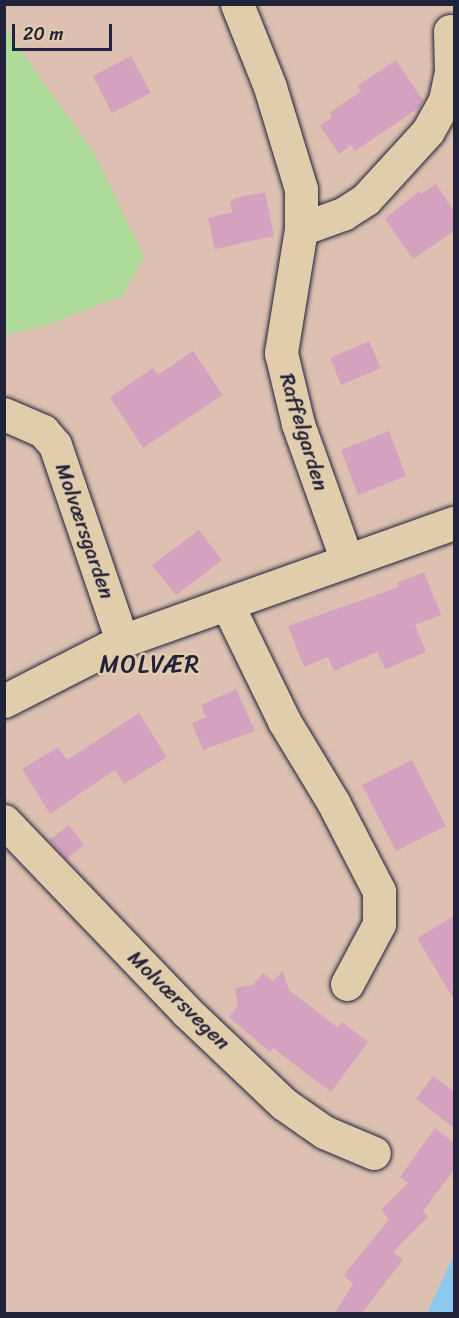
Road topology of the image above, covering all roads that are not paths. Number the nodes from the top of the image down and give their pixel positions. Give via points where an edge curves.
1 (237, 4) edge
2 (450, 31) dead end
3 (301, 229) junction
4 (4, 414) edge
5 (454, 523) edge
6 (347, 561) junction
7 (228, 606) junction
8 (122, 641) junction
9 (4, 700) edge
10 (4, 821) edge
11 (346, 984) dead end
12 (374, 1153) dead end

1 - 3 street, Raffelgarden via 296,165 301,189
2 - 3 street via 451,72 445,100 428,131 366,199 343,214
3 - 6 street, Raffelgarden via 281,353 298,424
4 - 8 street, Molværsgarden via 43,431 55,445
5 - 6 street
6 - 7 street
7 - 8 street
7 - 11 street via 284,721 333,802 379,891 379,924
8 - 9 street
10 - 12 street, Molværsvegen via 186,1011 284,1104 324,1132

